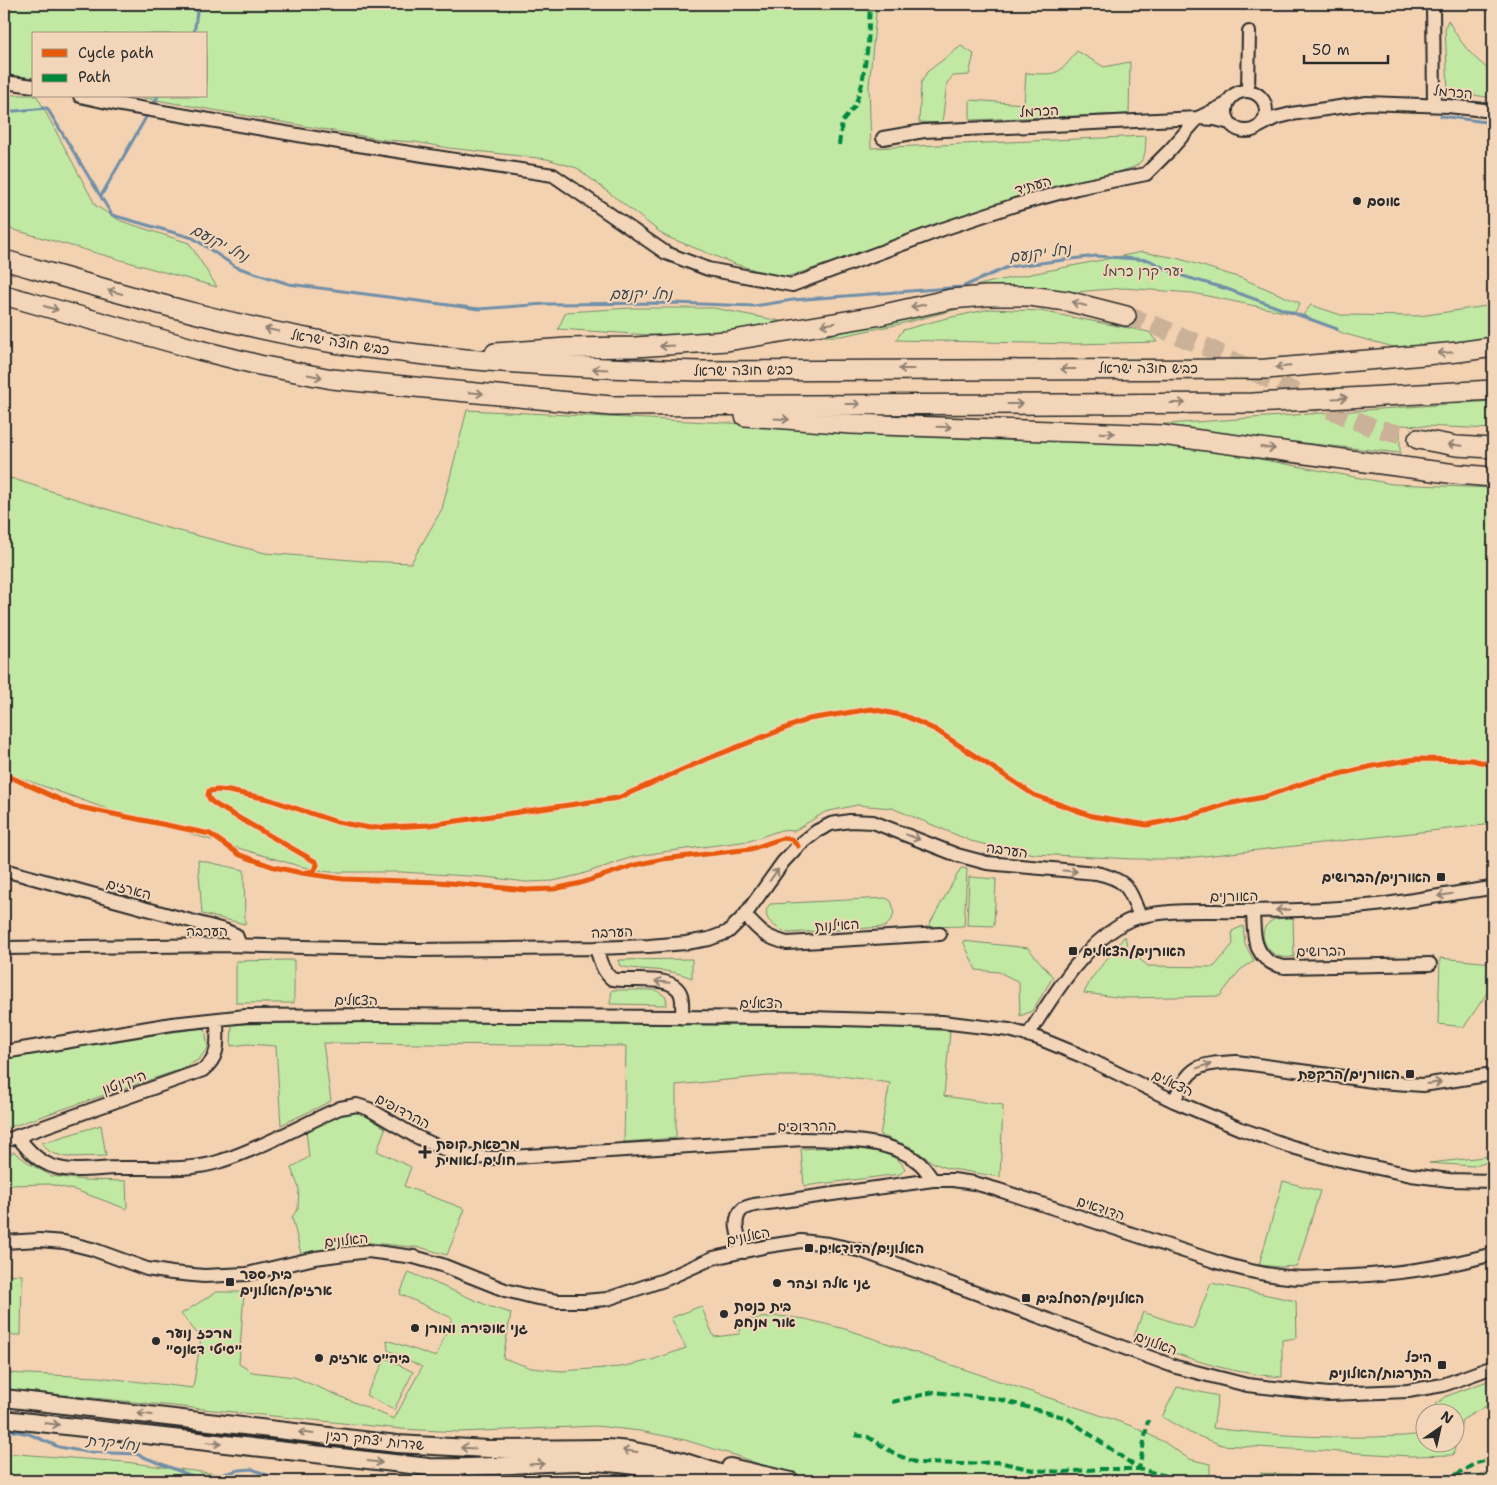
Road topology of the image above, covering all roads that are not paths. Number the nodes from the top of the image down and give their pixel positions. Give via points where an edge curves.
1 (1433, 4) edge
2 (1249, 32) dead end
3 (4, 82) edge
4 (32, 86) edge
5 (1248, 91) junction
6 (89, 98) edge
7 (1264, 103) junction
8 (1227, 104) junction
9 (1434, 105) junction
10 (1493, 111) edge
11 (1290, 114) junction
12 (1198, 118) junction
13 (1230, 123) junction
14 (1258, 128) junction
15 (883, 138) dead end
16 (4, 260) edge
17 (4, 294) edge
18 (1126, 316) tunnel mouth
19 (1493, 347) edge
20 (442, 356) junction
21 (1493, 390) edge
22 (611, 406) junction
23 (1418, 439) tunnel mouth
24 (1493, 448) edge
25 (1493, 477) edge
26 (4, 870) edge
27 (1493, 888) edge
28 (1253, 911) junction
29 (746, 915) junction
30 (1140, 917) junction
31 (940, 934) dead end
32 (240, 946) junction
33 (4, 948) edge
34 (596, 948) junction
35 (1430, 964) dead end
36 (682, 1018) junction
37 (217, 1020) junction
38 (1028, 1035) junction
39 (4, 1052) edge
40 (1493, 1074) edge
41 (1174, 1101) junction
42 (17, 1136) junction
43 (4, 1141) edge
44 (933, 1180) junction
45 (1493, 1181) edge
46 (4, 1242) edge
47 (744, 1252) junction
48 (1493, 1254) edge
49 (1493, 1366) edge
50 (4, 1398) edge
51 (4, 1419) edge
52 (657, 1455) junction
53 (696, 1481) edge
54 (745, 1481) edge
55 (791, 1481) edge

1 - 9 street
2 - 5 street
3 - 4 street
5 - 7 street
5 - 8 street via 1236,93
6 - 12 street, העתיד via 553,175 666,253 708,269 792,285 1015,206 1077,188 1146,174
7 - 11 street
7 - 14 street via 1265,117
8 - 12 street, הכרמל
8 - 13 street via 1226,117
9 - 10 street, הכרמל
9 - 11 street, הכרמל via 1367,103
11 - 14 street, הכרמל
12 - 13 street, הכרמל
12 - 15 street, הכרמל via 924,131
13 - 14 street via 1245,132
20 -> 16 highway, כביש חוצה ישראל via 353,346 270,330 158,304
17 -> 22 highway via 199,350 332,380
18 -> 20 highway via 1067,301 1029,296 986,296 951,299 876,316 727,341
19 -> 20 highway, כביש חוצה ישראל via 1266,369 663,370 531,365
22 -> 21 highway via 1253,403
22 -> 25 highway via 851,424 1162,435
24 -> 23 highway
26 - 32 street, הארזים via 224,930 236,935
27 -> 28 street, האורנים via 1409,902
28 - 30 street, האורנים via 1159,913
28 - 35 street, הברושים via 1255,942 1270,963 1285,967
29 -> 30 street, הערבה via 798,846 831,824 850,821 873,822 987,863 1114,877 1131,892
29 - 31 street, האילנות via 770,938 787,943
29 - 34 street, הערבה via 728,932 709,938 686,943
30 - 38 street, האורנים via 1123,923 1088,952
32 - 33 street, הערבה
32 - 34 street, הערבה via 416,950
36 -> 34 street via 680,994 674,984 612,979 600,964
36 - 37 street, הצאלים via 367,1015 246,1016
36 - 38 street, הצאלים via 942,1022
37 - 39 street, הצאלים via 172,1024
37 - 42 street, היקינטון via 216,1054 203,1070
38 - 41 street, הצאלים via 1082,1056
41 -> 40 street via 1189,1074 1200,1065 1214,1063 1237,1062 1423,1085
41 - 45 street, הצאלים via 1241,1129 1331,1158 1420,1176
42 - 43 street, היקינטון
42 - 44 street, ההרדופים via 41,1161 68,1170 187,1168 222,1161 340,1108 357,1106 369,1109 448,1151 473,1157 804,1139 848,1140 905,1153 919,1163
44 - 47 street, הדודאים via 754,1204 742,1210 736,1227
44 - 48 street, הדודאים via 974,1183 1217,1262 1289,1278 1401,1272
46 - 47 street, האלונים via 64,1242 92,1248 147,1269 204,1276 247,1274 315,1258 368,1251 414,1257 505,1290 557,1301 607,1299 664,1280 714,1258
47 - 49 street, האלונים via 801,1241 862,1251 1176,1367 1247,1385 1328,1394 1408,1391 1443,1385
52 -> 50 main road, שדרות יצחק רבין via 607,1448 488,1449 397,1444
51 -> 53 main road, שדרות יצחק רבין via 429,1467 610,1463 656,1470
52 - 54 main road, שדרות יצחק רבין
52 - 55 main road via 693,1459

